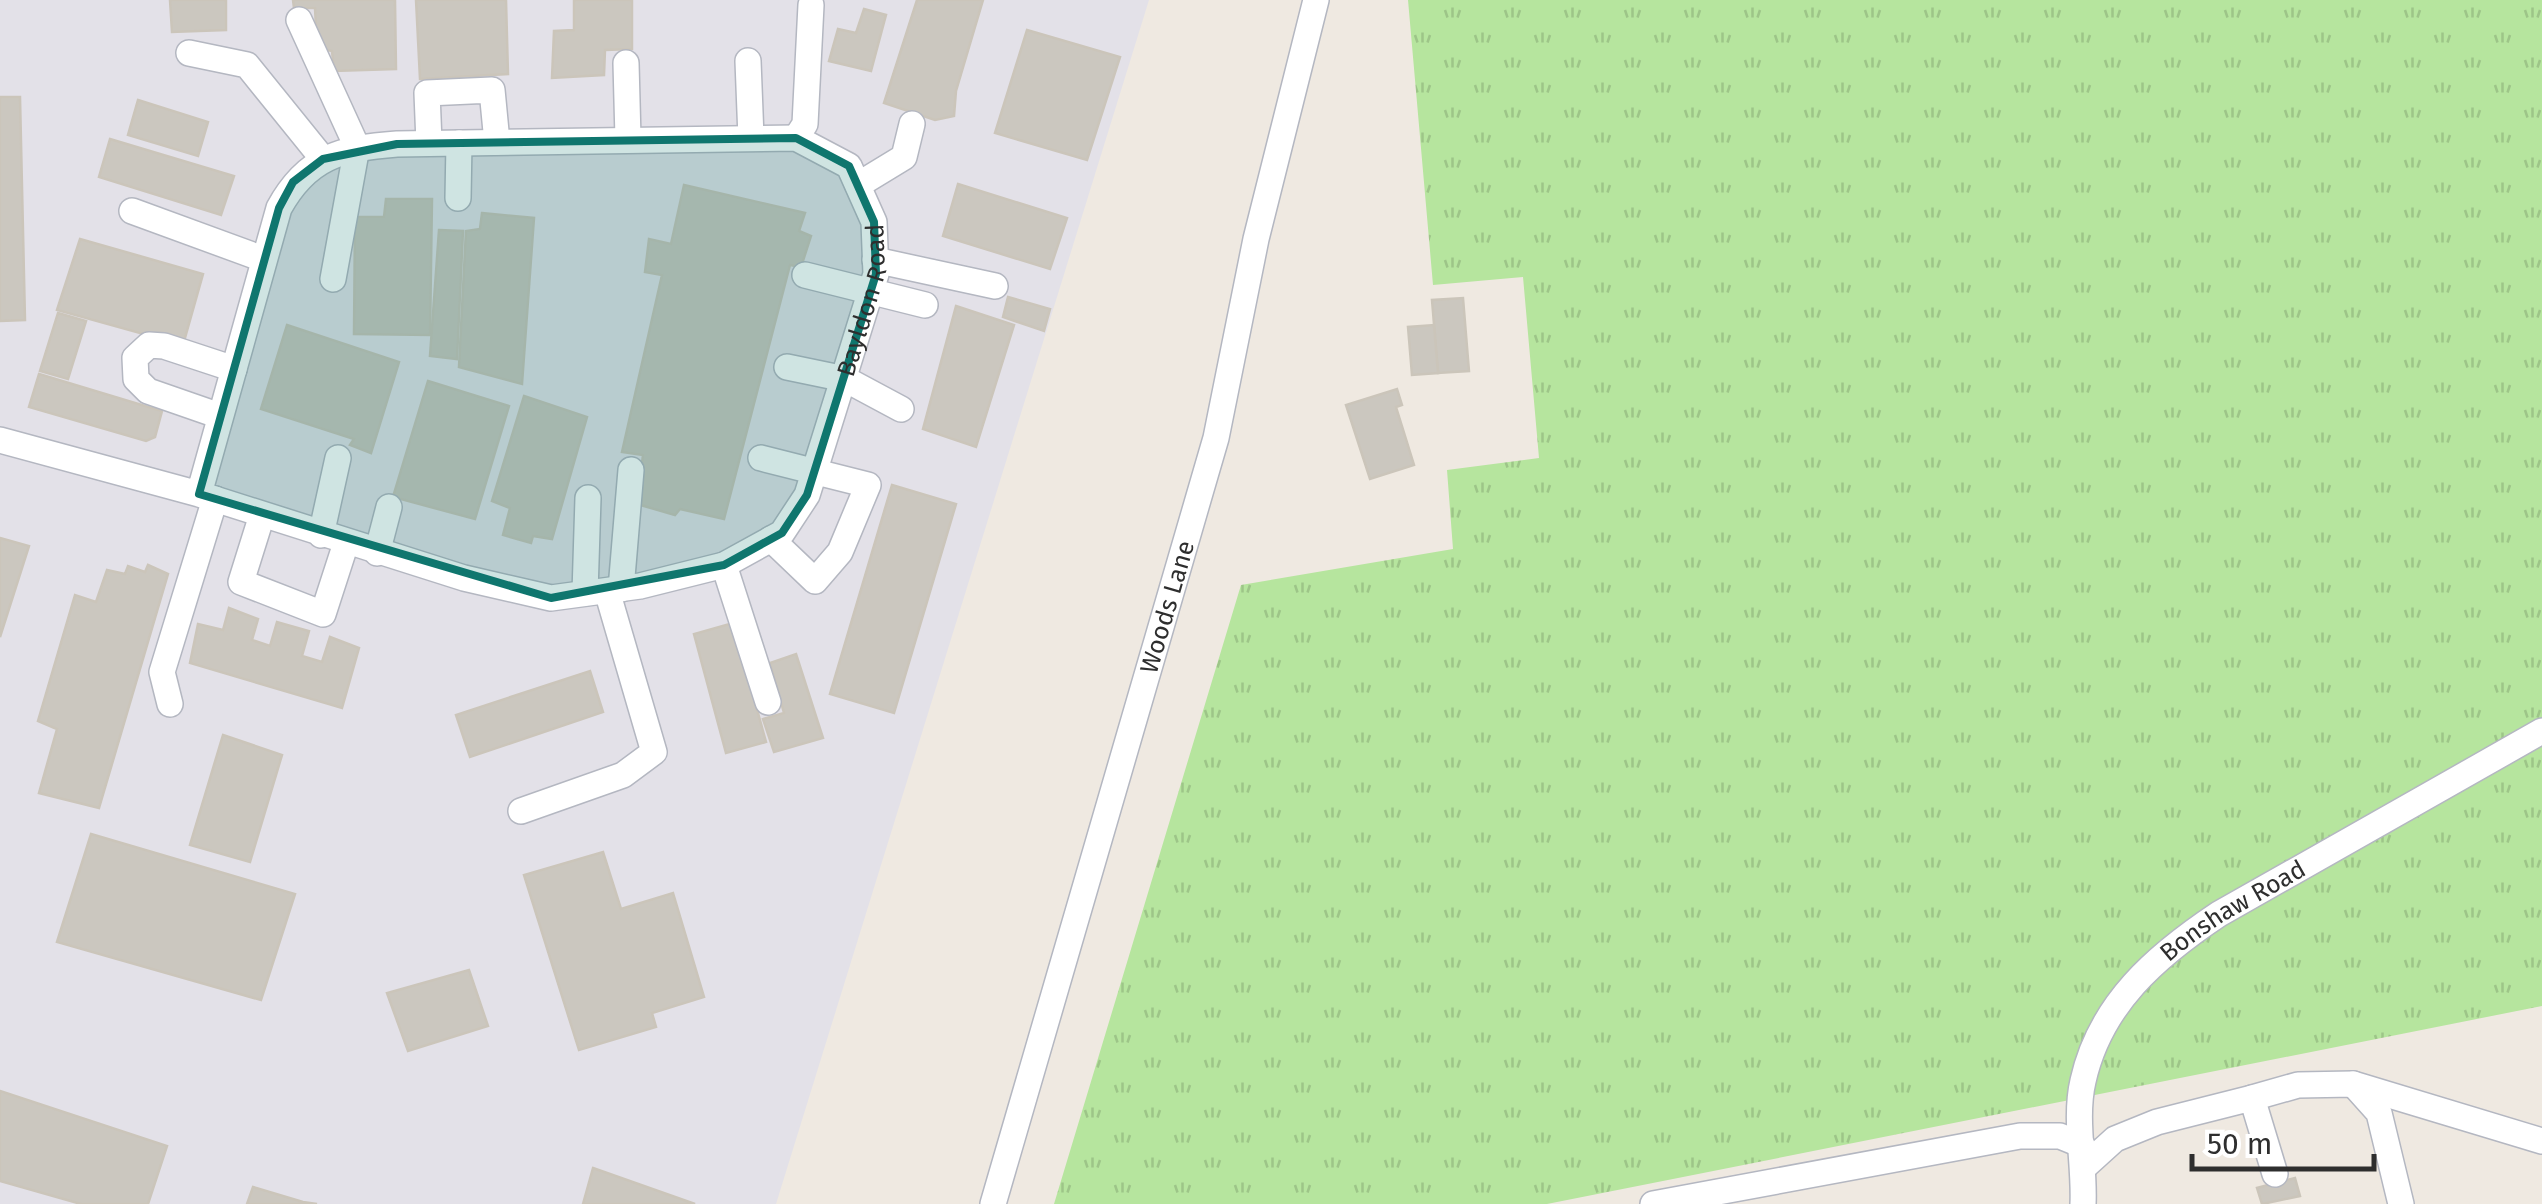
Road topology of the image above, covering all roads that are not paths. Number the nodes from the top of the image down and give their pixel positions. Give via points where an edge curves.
1 (1316, 0) edge
2 (810, 4) dead end
3 (299, 20) dead end
4 (189, 53) dead end
5 (748, 62) dead end
6 (626, 63) dead end
7 (912, 124) dead end
8 (751, 138) junction
9 (796, 138) junction
10 (628, 140) junction
11 (497, 142) junction
12 (429, 143) junction
13 (458, 143) junction
14 (358, 147) junction
15 (323, 159) junction
16 (858, 185) junction
17 (458, 198) dead end
18 (132, 211) dead end
19 (263, 259) junction
20 (875, 260) junction
21 (805, 275) dead end
22 (333, 280) dead end
23 (995, 286) dead end
24 (870, 294) junction
25 (925, 305) dead end
26 (787, 367) dead end
27 (234, 369) junction
28 (845, 379) junction
29 (901, 410) dead end
30 (220, 416) junction
31 (0, 440) edge
32 (338, 458) dead end
33 (760, 458) dead end
34 (631, 470) dead end
35 (815, 471) junction
36 (207, 496) junction
37 (588, 498) dead end
38 (389, 507) dead end
39 (262, 515) junction
40 (333, 539) junction
41 (771, 539) junction
42 (377, 553) junction
43 (724, 565) junction
44 (604, 591) junction
45 (768, 702) dead end
46 (170, 704) dead end
47 (2542, 731) edge
48 (521, 811) dead end
49 (2353, 1084) junction
50 (2252, 1098) junction
51 (2542, 1141) edge
52 (2082, 1156) junction
53 (2275, 1174) dead end
54 (993, 1204) edge
55 (1653, 1204) edge
56 (2083, 1204) edge
57 (2401, 1204) edge

1 - 54 street, Woods Lane via 1256,239 1216,438
2 - 9 street via 806,124
3 - 14 street
4 - 15 street via 246,65
5 - 8 street
6 - 10 street
7 - 16 street via 904,157
8 - 9 street, Bayldon Road
8 - 10 street, Bayldon Road
9 - 16 street, Bayldon Road via 849,166
10 - 11 street, Bayldon Road
11 - 12 street via 492,90 427,94
11 - 13 street, Bayldon Road
12 - 13 street, Bayldon Road
12 - 14 street, Bayldon Road
13 - 17 street
14 - 15 street, Bayldon Road
14 - 22 street
15 - 19 street, Bayldon Road via 294,182
16 - 20 street, Bayldon Road via 874,222
18 - 19 street
19 - 27 street, Bayldon Road
20 - 23 street
20 - 24 street, Bayldon Road
21 - 24 street
24 - 25 street
24 - 28 street, Bayldon Road
26 - 28 street
27 - 30 street, Bayldon Road
27 - 30 street via 164,346 149,345 134,358 136,380 148,391
28 - 29 street
28 - 35 street, Bayldon Road
30 - 36 street, Bayldon Road
31 - 36 street, Bayldon Road
32 - 40 street
33 - 35 street
34 - 44 street
35 - 41 street, Bayldon Road via 807,495
35 - 41 street via 868,485 840,552 815,581
36 - 39 street, Bayldon Road
36 - 46 street via 162,672
37 - 44 street
38 - 42 street
39 - 40 street, Bayldon Road
39 - 40 street via 240,582 323,614
40 - 42 street, Bayldon Road
41 - 43 street, Bayldon Road
42 - 44 street, Bayldon Road via 551,598
43 - 44 street, Bayldon Road
43 - 45 street
44 - 48 street via 654,752 623,776
47 - 52 street, Bonshaw Road via 2170,947 2103,1023 2082,1084
49 - 50 street via 2298,1086
49 - 51 street
49 - 57 street via 2379,1112
50 - 52 street via 2129,1133
50 - 53 street
52 - 55 street via 2060,1136 2020,1136
52 - 56 street, Bonshaw Road

